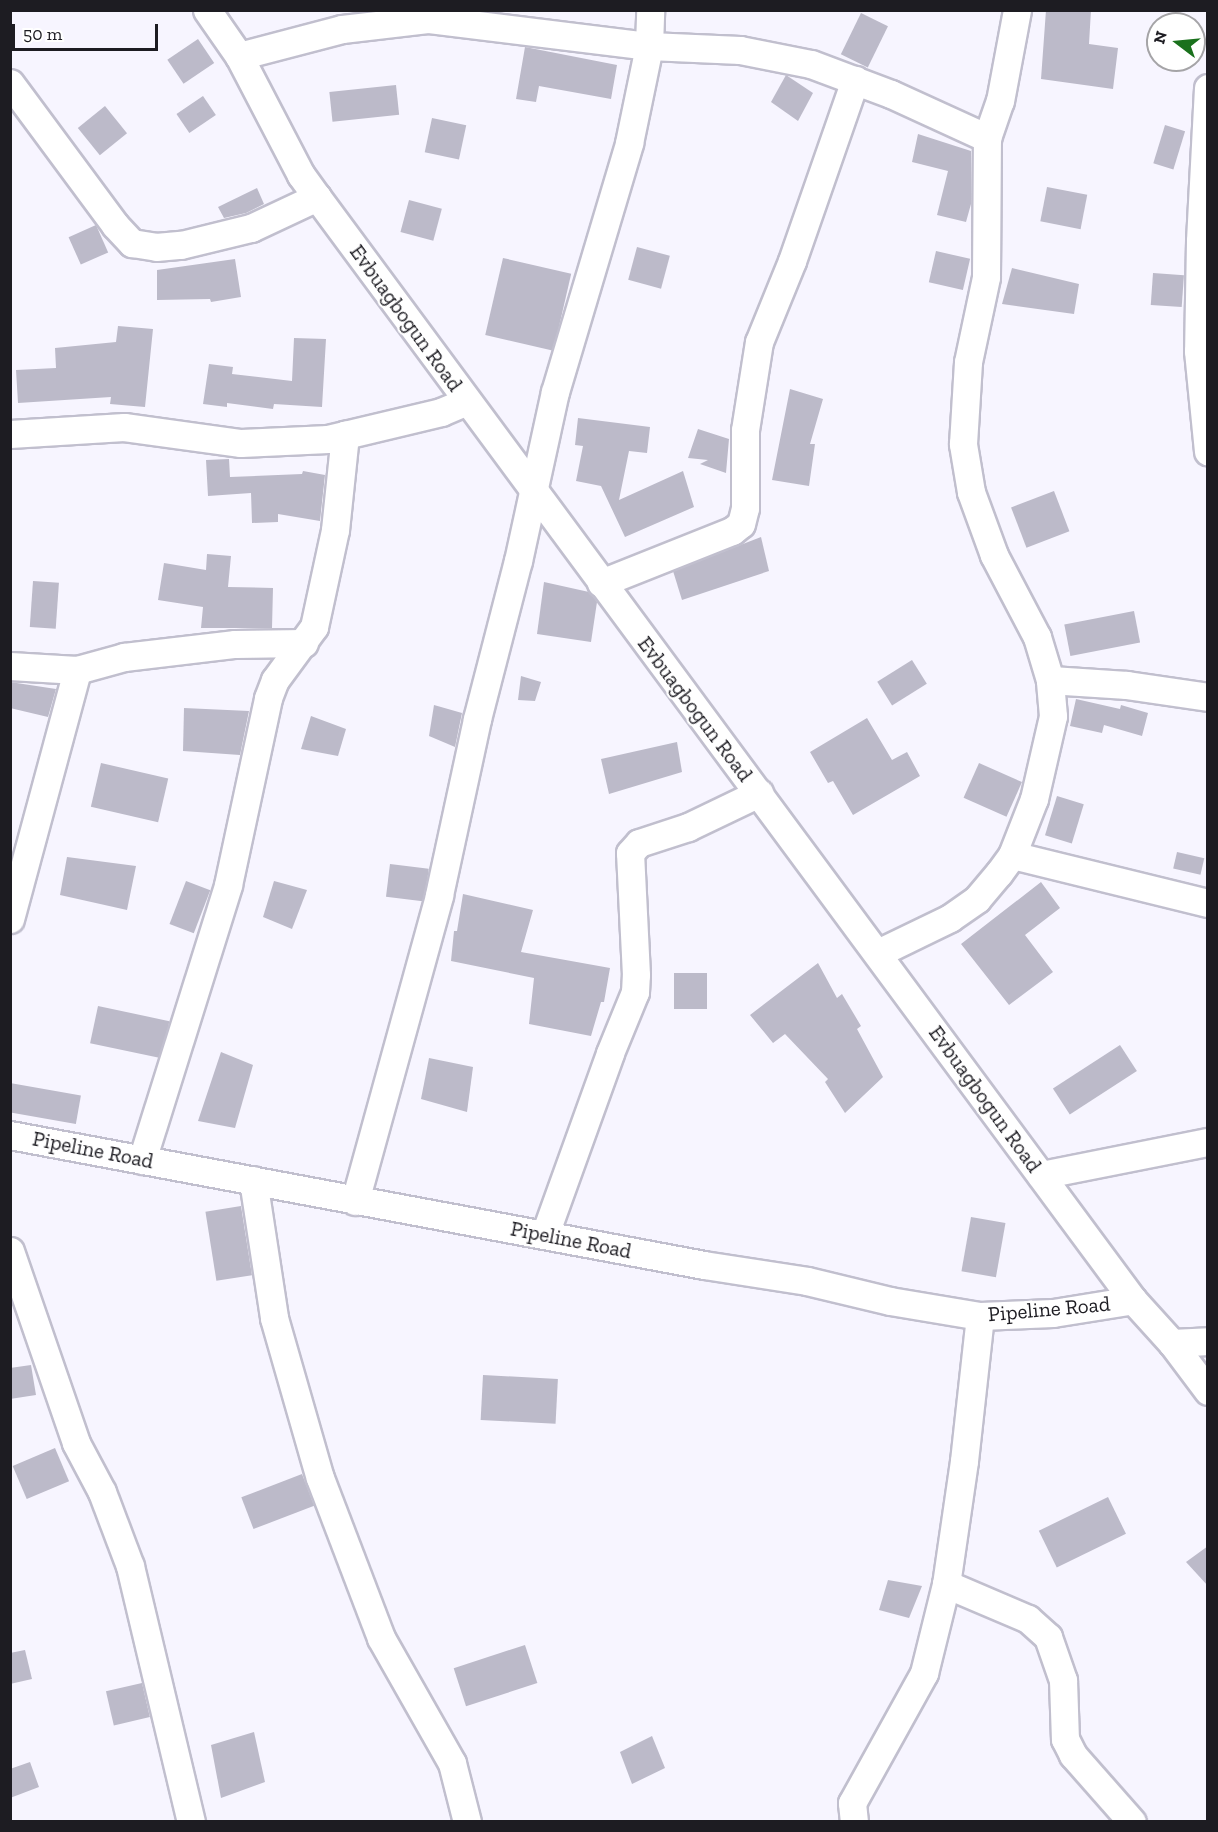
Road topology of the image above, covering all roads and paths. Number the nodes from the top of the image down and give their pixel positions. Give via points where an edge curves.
1 (207, 10) edge
2 (650, 10) edge
3 (1017, 10) edge
4 (649, 46) junction
5 (239, 56) junction
6 (855, 80) junction
7 (10, 83) edge
8 (1208, 88) edge
9 (987, 138) junction
10 (317, 197) junction
11 (467, 401) junction
12 (10, 434) edge
13 (345, 435) junction
14 (1208, 452) edge
15 (532, 491) junction
16 (601, 583) junction
17 (304, 643) junction
18 (256, 644) junction
19 (10, 666) edge
20 (77, 670) junction
21 (275, 680) junction
22 (1050, 680) junction
23 (1208, 697) edge
24 (759, 794) junction
25 (1012, 855) junction
26 (1208, 903) edge
27 (10, 919) edge
28 (878, 953) junction
29 (10, 1135) edge
30 (1208, 1142) edge
31 (142, 1160) junction
32 (1041, 1175) junction
33 (254, 1180) junction
34 (355, 1201) junction
35 (545, 1234) junction
36 (10, 1251) edge
37 (1133, 1300) junction
38 (980, 1316) junction
39 (1208, 1341) edge
40 (1172, 1343) junction
41 (1208, 1391) edge
42 (946, 1584) junction
43 (191, 1821) edge
44 (467, 1821) edge
45 (854, 1821) edge
46 (1132, 1821) edge

1 - 5 street, Evbuagbogun Road
2 - 4 street
3 - 9 street via 1000,101
4 - 5 street via 429,19 342,29
4 - 6 street via 740,50 811,64
4 - 15 street via 629,143 555,392
5 - 10 street, Evbuagbogun Road via 301,175
6 - 9 street
6 - 16 street via 792,261 759,342 745,430 745,508 741,524
7 - 10 street via 132,243 156,247 181,245 251,228
8 - 14 street via 1198,351
9 - 22 street via 986,278 968,362 963,444 971,492 994,555 1037,637
10 - 11 street, Evbuagbogun Road
11 - 13 street via 441,412
11 - 15 street, Evbuagbogun Road
12 - 13 street via 124,427 242,443
13 - 17 street via 335,530 314,627
15 - 16 street, Evbuagbogun Road
15 - 34 street via 439,896
16 - 24 street, Evbuagbogun Road
17 - 18 street
17 - 21 street
18 - 20 street via 124,657
18 - 21 street
19 - 20 street
20 - 27 street
21 - 31 street via 228,885
22 - 23 street via 1127,685
22 - 25 street via 1053,716 1034,800
24 - 28 street, Evbuagbogun Road
24 - 35 street via 688,827 639,843 630,854 635,992
25 - 26 street
25 - 28 street via 977,898 950,918
28 - 32 street, Evbuagbogun Road
29 - 31 street, Pipeline Road
30 - 32 street
31 - 33 street, Pipeline Road
32 - 37 street, Evbuagbogun Road
33 - 34 street, Pipeline Road
33 - 44 street via 274,1318 320,1478 381,1638 452,1763
34 - 35 street, Pipeline Road
35 - 38 street, Pipeline Road
36 - 43 street via 76,1443 102,1492 130,1566
37 - 38 street, Pipeline Road via 1053,1313
37 - 40 street, Evbuagbogun Road
38 - 42 street
39 - 40 street
40 - 41 street, Evbuagbogun Road
42 - 45 street via 924,1673 852,1803
42 - 46 street via 1028,1619 1048,1637 1064,1680 1065,1739 1073,1755

